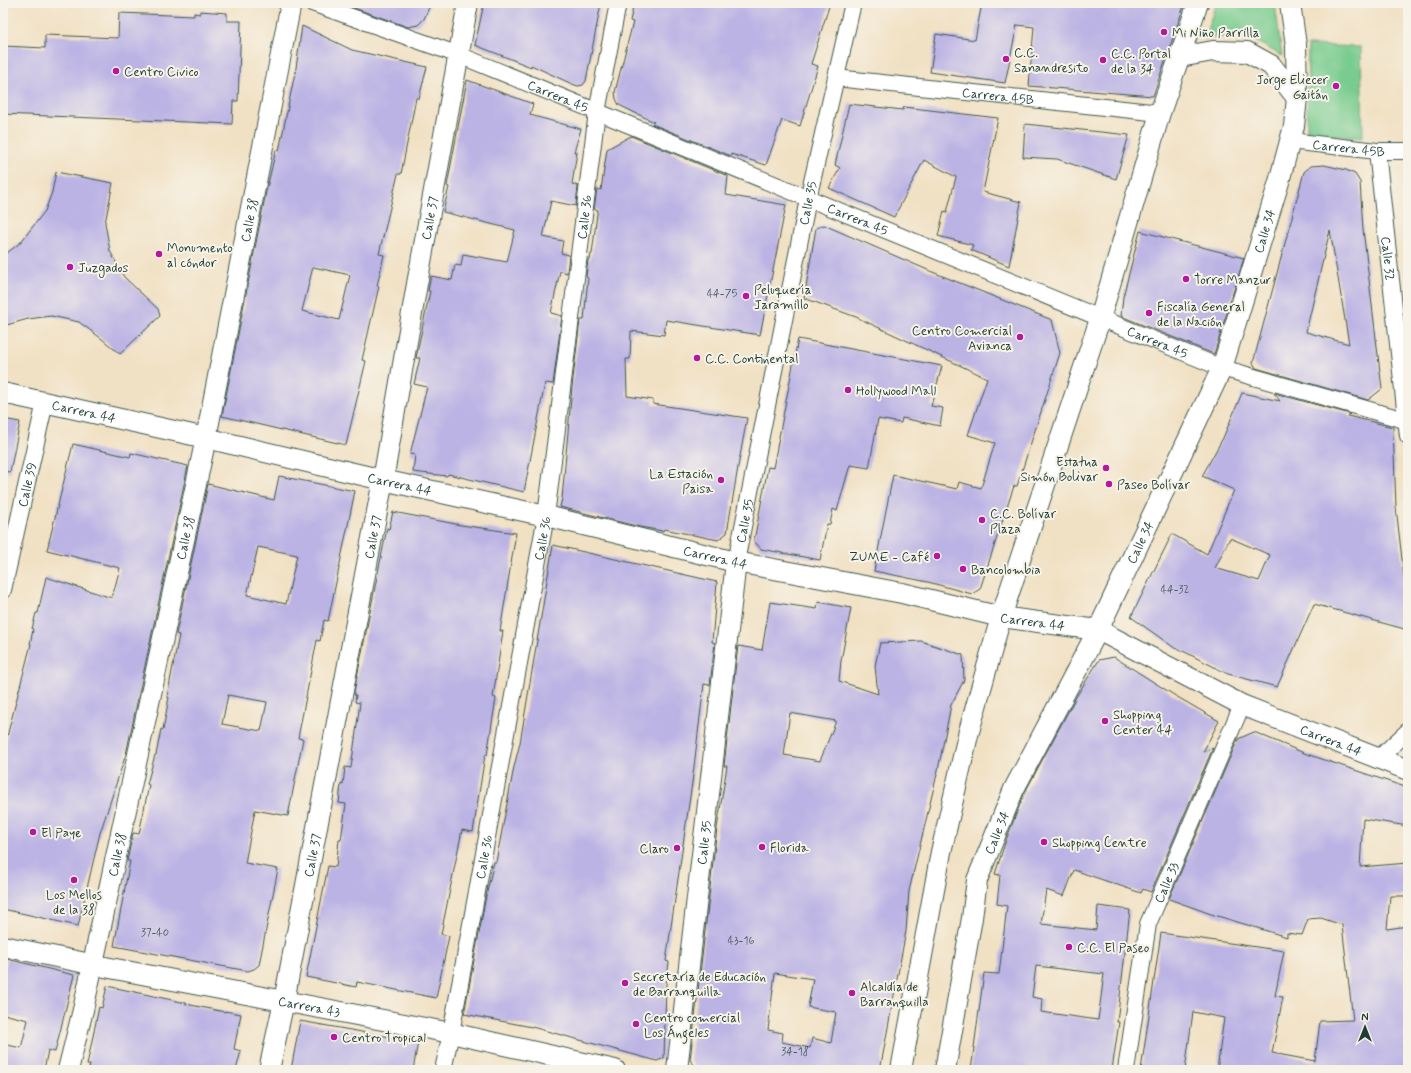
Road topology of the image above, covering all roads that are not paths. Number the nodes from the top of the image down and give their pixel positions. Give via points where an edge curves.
1 (291, 3) edge
2 (312, 3) edge
3 (468, 3) edge
4 (618, 3) edge
5 (853, 3) edge
6 (1198, 3) edge
7 (1290, 3) edge
8 (459, 55) junction
9 (1180, 57) junction
10 (836, 78) junction
11 (1297, 98) junction
12 (597, 112) junction
13 (1160, 113) junction
14 (1290, 141) junction
15 (1377, 151) junction
16 (1408, 151) edge
17 (808, 198) junction
18 (1100, 319) junction
19 (1222, 368) junction
20 (3, 394) edge
21 (44, 402) junction
22 (1407, 426) edge
23 (206, 438) junction
24 (383, 480) junction
25 (546, 516) junction
26 (736, 562) junction
27 (3, 590) edge
28 (1001, 617) junction
29 (1098, 630) junction
30 (1242, 705) junction
31 (1408, 731) edge
32 (1379, 758) junction
33 (1408, 770) edge
34 (3, 946) edge
35 (93, 964) junction
36 (284, 1001) junction
37 (451, 1033) junction
38 (68, 1070) edge
39 (268, 1070) edge
40 (443, 1070) edge
41 (615, 1070) edge
42 (676, 1070) edge
43 (901, 1070) edge
44 (945, 1070) edge
45 (1126, 1070) edge

1 - 23 street, Calle 38
2 - 8 street, Carrera 45
3 - 8 street, Calle 37
4 - 12 street, Calle 36
5 - 10 street, Calle 35
6 - 9 street
7 - 11 street, Calle 34 via 1296,45
8 - 12 street, Carrera 45
8 - 24 street, Calle 37
9 - 11 street via 1213,51 1247,52 1271,65
9 - 13 street
10 - 13 street, Carrera 45B
10 - 17 street, Calle 35
11 - 14 street, Calle 34
12 - 17 street, Carrera 45
12 - 25 street, Calle 36
13 - 18 street
14 - 15 street, Carrera 45B
14 - 19 street, Calle 34
15 - 16 street, Carrera 45B
15 - 22 street, Calle 32
17 - 18 street, Carrera 45
17 - 26 street, Calle 35
18 - 19 street, Carrera 45
18 - 28 street
19 - 22 street, Carrera 45
19 - 29 street, Calle 34
20 - 21 street, Carrera 44
21 - 23 street, Carrera 44
21 - 27 street, Calle 39
23 - 24 street, Carrera 44
23 - 35 street, Calle 38
24 - 25 street, Carrera 44
24 - 36 street, Calle 37
25 - 26 street, Carrera 44
25 - 37 street, Calle 36
26 - 28 street, Carrera 44 via 902,593
26 - 42 street, Calle 35
28 - 29 street, Carrera 44
28 - 43 street via 968,735 941,852
29 - 30 street, Carrera 44
29 - 44 street, Calle 34 via 1014,789 977,880
30 - 32 street, Carrera 44
30 - 45 street, Calle 33 via 1148,924
31 - 32 street
32 - 33 street, Carrera 44
34 - 35 street, Carrera 43
35 - 36 street, Carrera 43
35 - 38 street, Calle 38
36 - 37 street, Carrera 43
36 - 39 street, Calle 37
37 - 40 street, Calle 36
37 - 41 street, Carrera 43

